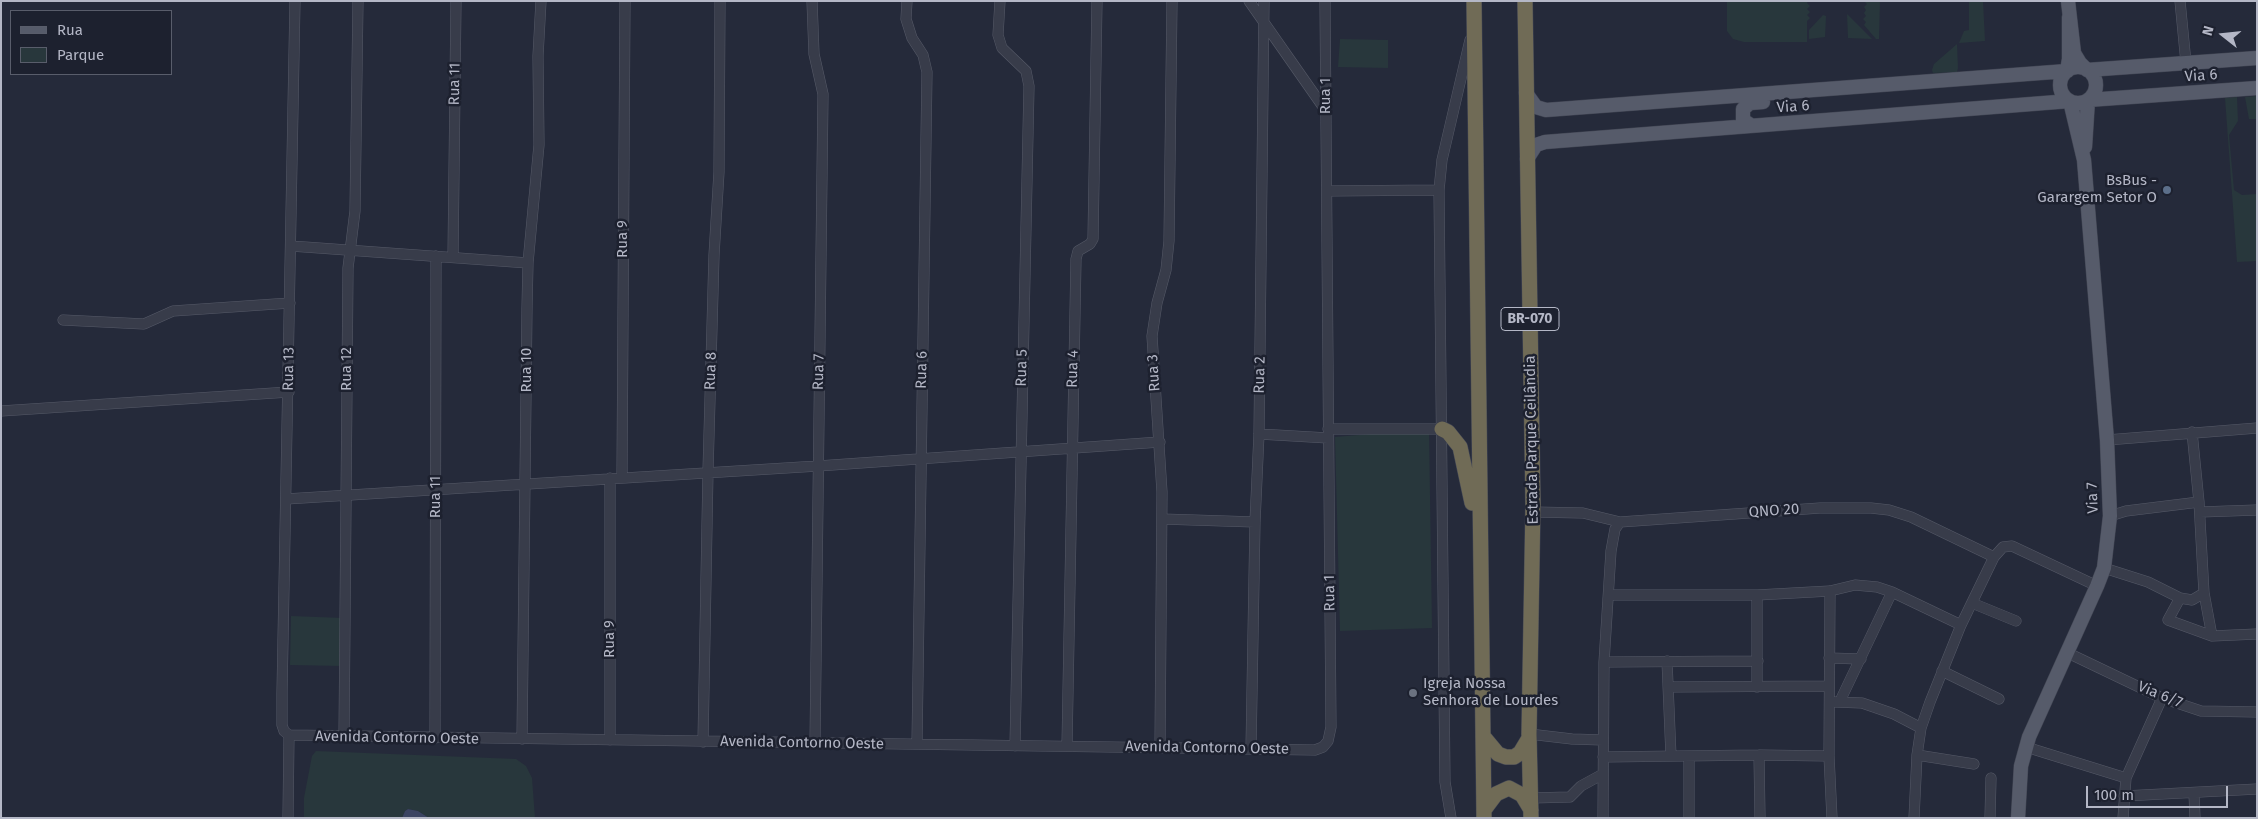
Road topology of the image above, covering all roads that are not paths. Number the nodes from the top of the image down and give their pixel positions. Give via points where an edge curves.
1 (295, 1) edge
2 (358, 1) edge
3 (456, 1) edge
4 (541, 1) edge
5 (625, 1) edge
6 (720, 1) edge
7 (812, 1) edge
8 (907, 1) edge
9 (1000, 1) edge
10 (1097, 1) edge
11 (1172, 1) edge
12 (1249, 1) edge
13 (1264, 1) edge
14 (1325, 1) edge
15 (1474, 1) edge
16 (1525, 1) edge
17 (2068, 1) edge
18 (2180, 1) edge
19 (2069, 17) junction
20 (1264, 22) junction
21 (1474, 24) junction
22 (2257, 58) edge
23 (2186, 62) junction
24 (2087, 70) junction
25 (2068, 71) junction
26 (1852, 88) junction
27 (2257, 88) edge
28 (1526, 93) junction
29 (2088, 100) junction
30 (2070, 101) junction
31 (1326, 111) junction
32 (1752, 126) junction
33 (1526, 159) junction
34 (2084, 160) junction
35 (1327, 190) junction
36 (1439, 190) junction
37 (291, 246) junction
38 (350, 249) junction
39 (436, 256) junction
40 (453, 257) junction
41 (528, 263) junction
42 (290, 303) junction
43 (63, 320) dead end
44 (289, 392) junction
45 (1, 411) edge
46 (2257, 428) edge
47 (1442, 429) junction
48 (2192, 432) junction
49 (1328, 433) junction
50 (1260, 434) junction
51 (2107, 440) junction
52 (1160, 442) junction
53 (1072, 447) junction
54 (1020, 451) junction
55 (920, 458) junction
56 (818, 466) junction
57 (708, 472) junction
58 (622, 477) junction
59 (610, 478) junction
60 (526, 483) junction
61 (436, 489) junction
62 (347, 495) junction
63 (286, 499) junction
64 (2199, 507) junction
65 (2257, 510) edge
66 (1533, 512) junction
67 (2110, 516) junction
68 (1162, 519) junction
69 (1255, 522) junction
70 (1620, 522) junction
71 (1479, 543) junction
72 (1994, 557) junction
73 (2104, 568) junction
74 (2097, 586) junction
75 (1830, 591) junction
76 (1892, 592) junction
77 (2204, 593) junction
78 (1609, 595) junction
79 (1757, 595) junction
80 (2180, 598) junction
81 (1972, 602) junction
82 (2016, 620) dead end
83 (1961, 625) junction
84 (2257, 634) edge
85 (2212, 636) junction
86 (2068, 653) junction
87 (1829, 658) junction
88 (1861, 659) junction
89 (1667, 661) junction
90 (1758, 661) junction
91 (1604, 662) junction
92 (1942, 671) junction
93 (1829, 686) junction
94 (1670, 687) junction
95 (1757, 687) junction
96 (2162, 698) junction
97 (1999, 699) dead end
98 (1840, 701) junction
99 (1830, 703) junction
100 (2257, 712) edge
101 (1921, 728) junction
102 (289, 735) junction
103 (344, 736) junction
104 (1483, 736) junction
105 (1529, 736) junction
106 (435, 738) junction
107 (522, 739) junction
108 (610, 740) junction
109 (1603, 740) junction
110 (704, 742) junction
111 (815, 743) junction
112 (916, 744) junction
113 (1015, 746) junction
114 (1067, 746) junction
115 (1160, 747) junction
116 (2026, 747) junction
117 (1251, 749) junction
118 (1315, 750) joint
119 (1917, 754) junction
120 (1759, 755) junction
121 (1671, 756) junction
122 (1689, 756) junction
123 (1829, 756) junction
124 (1603, 757) junction
125 (1974, 764) dead end
126 (1603, 774) junction
127 (1991, 778) dead end
128 (2126, 778) junction
129 (2257, 789) edge
130 (2194, 793) junction
131 (2124, 796) junction
132 (1531, 808) edge
133 (1484, 814) edge
134 (288, 818) edge
135 (1451, 818) edge
136 (1603, 818) edge
137 (1689, 818) edge
138 (1760, 818) edge
139 (1832, 818) edge
140 (1914, 818) edge
141 (1990, 818) edge
142 (2018, 818) edge
143 (2123, 818) edge
144 (2195, 818) edge

1 - 37 street, Rua 13
2 - 38 street, Rua 12 via 355,211
3 - 40 street, Rua 11
4 - 41 street, Rua 10 via 539,145
5 - 58 street, Rua 9
6 - 57 street, Rua 8 via 720,162
7 - 56 street, Rua 7 via 814,54 823,94
8 - 55 street, Rua 6 via 906,19 912,38 923,54 927,72
9 - 54 street, Rua 5 via 998,35 1002,48 1026,71 1029,86
10 - 53 street, Rua 4 via 1093,239 1078,251 1076,259
11 - 52 street, Rua 3 via 1169,242 1152,336
12 - 20 street
13 - 20 street, Rua 2
14 - 31 street, Rua 1
15 - 21 highway
16 - 28 highway, Estrada Parque Ceilândia / BR-070
17 - 19 main road
18 - 23 street
19 - 24 main road via 2074,53
19 - 25 main road
20 - 31 street
20 - 50 street, Rua 2
21 - 36 street via 1444,150
21 - 71 highway
22 - 23 main road, Via 6
23 - 24 main road, Via 6
24 - 25 main road
24 - 29 main road via 2096,85
25 - 26 main road, Via 6
25 - 30 main road via 2060,87
26 - 28 main road, Via 6 via 1546,110 1536,107
26 - 32 main road via 1821,97 1750,103 1744,107 1742,116 1745,123
27 - 29 main road, Via 6
28 - 33 highway, Estrada Parque Ceilândia / BR-070
29 - 30 main road via 2082,103
29 - 34 main road, Via 7
30 - 32 main road, Via 6
30 - 34 main road, Via 7
31 - 35 street, Rua 1
32 - 33 main road, Via 6 via 1545,142 1536,145
33 - 66 highway, Estrada Parque Ceilândia / BR-070
34 - 51 main road, Via 7
35 - 36 street
35 - 49 street, Rua 1
36 - 47 street
37 - 38 street
37 - 42 street, Rua 13
38 - 39 street
38 - 62 street, Rua 12
39 - 40 street
39 - 61 street, Rua 11
40 - 41 street
41 - 60 street, Rua 10
42 - 43 street via 172,311 144,324
42 - 44 street, Rua 13
44 - 45 street
44 - 63 street, Rua 13
46 - 48 street
47 - 49 street
47 - 71 highway via 1460,447
47 - 135 street via 1445,782
48 - 51 street
48 - 64 street
49 - 50 street
49 - 118 street, Rua 1 via 1331,726 1328,741
50 - 69 street, Rua 2
51 - 67 main road, Via 7
52 - 53 street
52 - 68 street, Rua 3
53 - 54 street
53 - 114 street, Rua 4
54 - 55 street
54 - 113 street, Rua 5
55 - 56 street
55 - 112 street, Rua 6
56 - 57 street
56 - 111 street, Rua 7
57 - 58 street
57 - 110 street, Rua 8
58 - 59 street
59 - 60 street
59 - 108 street, Rua 9
60 - 61 street
60 - 107 street, Rua 10
61 - 62 street
61 - 106 street, Rua 11
62 - 63 street
62 - 103 street, Rua 12
63 - 102 street, Rua 13 via 282,725
64 - 65 street
64 - 67 street via 2126,511
64 - 77 street
66 - 70 street, QNO 20 via 1583,513
66 - 105 highway, Estrada Parque Ceilândia / BR-070
67 - 73 main road, Via 7
68 - 69 street
68 - 115 street, Rua 3
69 - 117 street, Rua 2
70 - 72 street, QNO 20 via 1820,508 1871,508 1912,517
70 - 78 street via 1611,552
71 - 104 highway
72 - 74 street via 2004,547 2012,546
72 - 81 street
73 - 74 main road, Via 7
73 - 80 street via 2148,582
74 - 86 main road, Via 7
75 - 76 street via 1855,585
75 - 79 street
75 - 87 street
76 - 83 street
76 - 88 street
77 - 80 street via 2192,600
77 - 85 street
78 - 79 street
78 - 91 street
79 - 90 street
80 - 85 street via 2168,620
81 - 82 street
81 - 83 street
83 - 92 street
84 - 85 street
86 - 96 street, Via 6/7
86 - 116 main road, Via 7
87 - 88 street
87 - 93 street
88 - 98 street
89 - 90 street
89 - 91 street
89 - 94 street
90 - 95 street
91 - 109 street
92 - 97 street
92 - 101 street
93 - 95 street
93 - 99 street
94 - 95 street
94 - 121 street
96 - 100 street, Via 6/7 via 2201,711
96 - 128 street
98 - 99 street
98 - 101 street via 1862,703
99 - 123 street
101 - 119 street
102 - 103 street, Avenida Contorno Oeste
102 - 134 street, Rua 13
103 - 106 street, Avenida Contorno Oeste
104 - 105 highway via 1498,754 1506,757 1520,753
104 - 133 highway
105 - 109 street
105 - 132 highway, Estrada Parque Ceilândia / BR-070
106 - 107 street, Avenida Contorno Oeste
107 - 108 street, Avenida Contorno Oeste
108 - 110 street, Avenida Contorno Oeste
109 - 124 street
110 - 111 street, Avenida Contorno Oeste
111 - 112 street, Avenida Contorno Oeste
112 - 113 street, Avenida Contorno Oeste
113 - 114 street, Avenida Contorno Oeste
114 - 115 street, Avenida Contorno Oeste
115 - 117 street, Avenida Contorno Oeste
116 - 128 street
116 - 142 main road, Via 7 via 2021,766
117 - 118 street, Avenida Contorno Oeste
119 - 125 street
119 - 140 street
120 - 122 street
120 - 123 street
120 - 138 street
121 - 122 street
121 - 124 street
122 - 137 street
123 - 139 street
124 - 126 street
126 - 132 street via 1581,786 1570,797
126 - 136 street
127 - 141 street
128 - 131 street
129 - 130 street
130 - 131 street
130 - 144 street
131 - 143 street
132 - 133 highway via 1522,795 1509,788 1496,794

